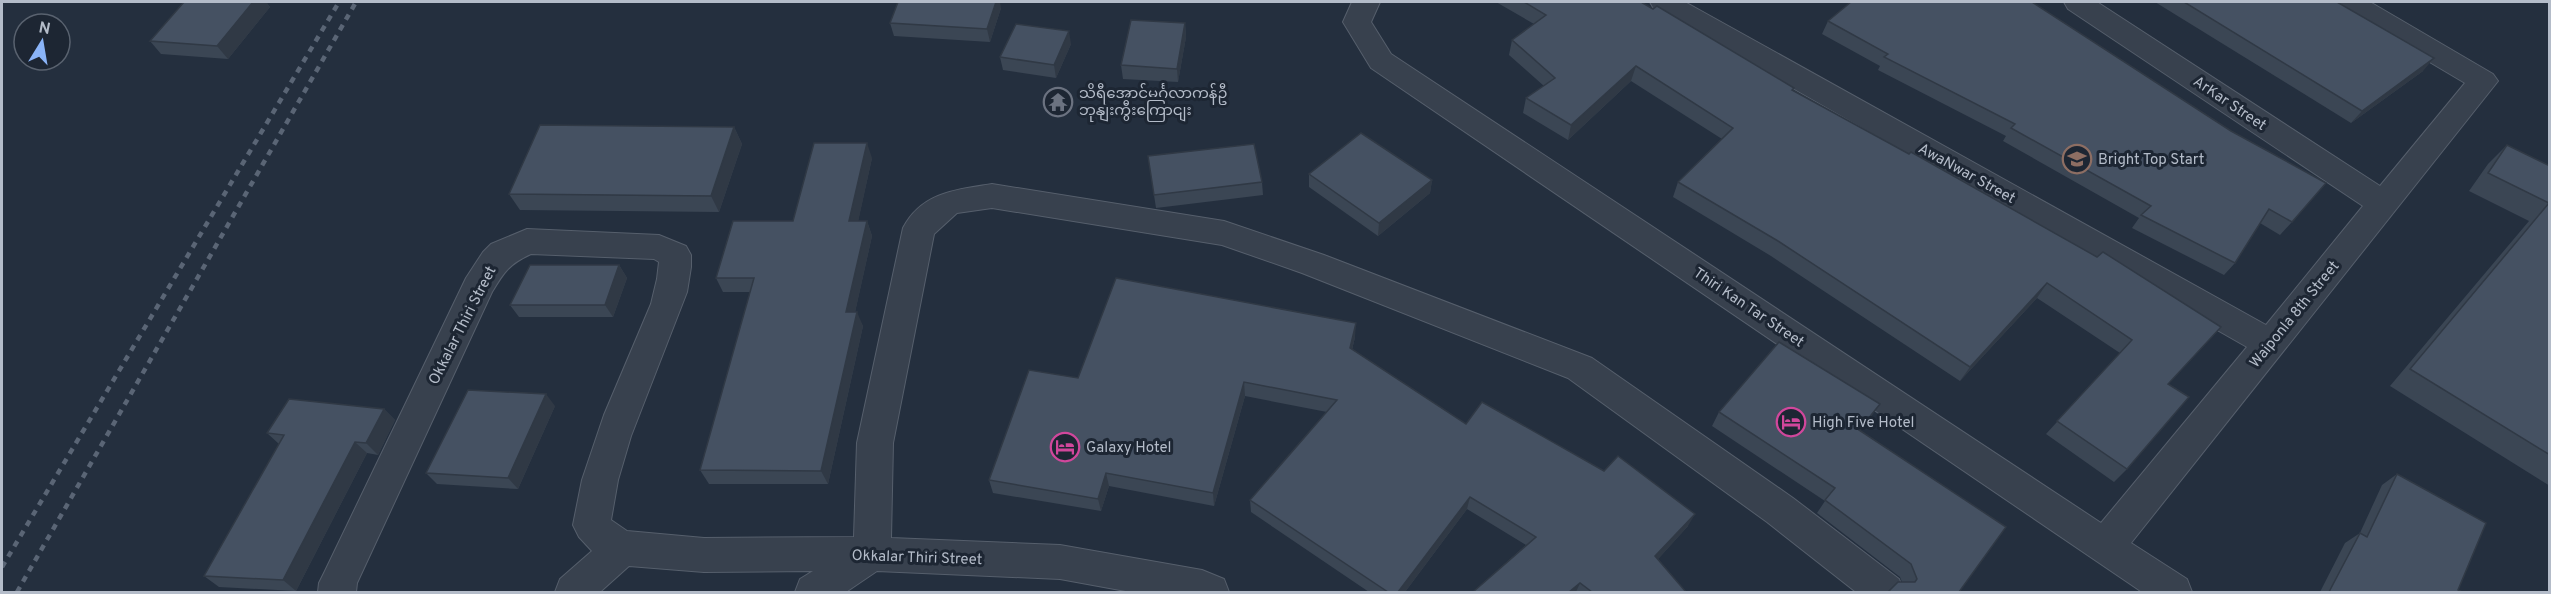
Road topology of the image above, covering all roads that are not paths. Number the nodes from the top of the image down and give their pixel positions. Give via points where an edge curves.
1 (1366, 2) edge
2 (1664, 2) edge
3 (2078, 2) edge
4 (2350, 2) edge
5 (2383, 204) junction
6 (2271, 344) junction
7 (2105, 547) junction
8 (622, 548) junction
9 (872, 554) junction
10 (337, 592) edge
11 (574, 592) edge
12 (814, 592) edge
13 (1210, 592) edge
14 (1885, 592) edge
15 (2173, 592) edge

1 - 7 street, Thiri Kan Tar Street via 1357,22 1380,61
2 - 6 street, AwaNwar Street
3 - 5 street, ArKar Street
4 - 5 street, Waiponla 8th Street via 2483,81
5 - 6 street, Waiponla 8th Street
6 - 7 street, Waiponla 8th Street
7 - 15 street, Thiri Kan Tar Street
8 - 9 street, Okkalar Thiri Street via 704,555
8 - 10 street, Okkalar Thiri Street via 604,538 592,525 595,497 619,421 666,304 676,268 675,255 659,247 527,241 502,253 478,287
8 - 11 street
9 - 12 street
9 - 13 street, Okkalar Thiri Street via 1060,562
9 - 14 street via 875,443 919,228 948,203 992,196 1224,233 1580,368 1780,510

